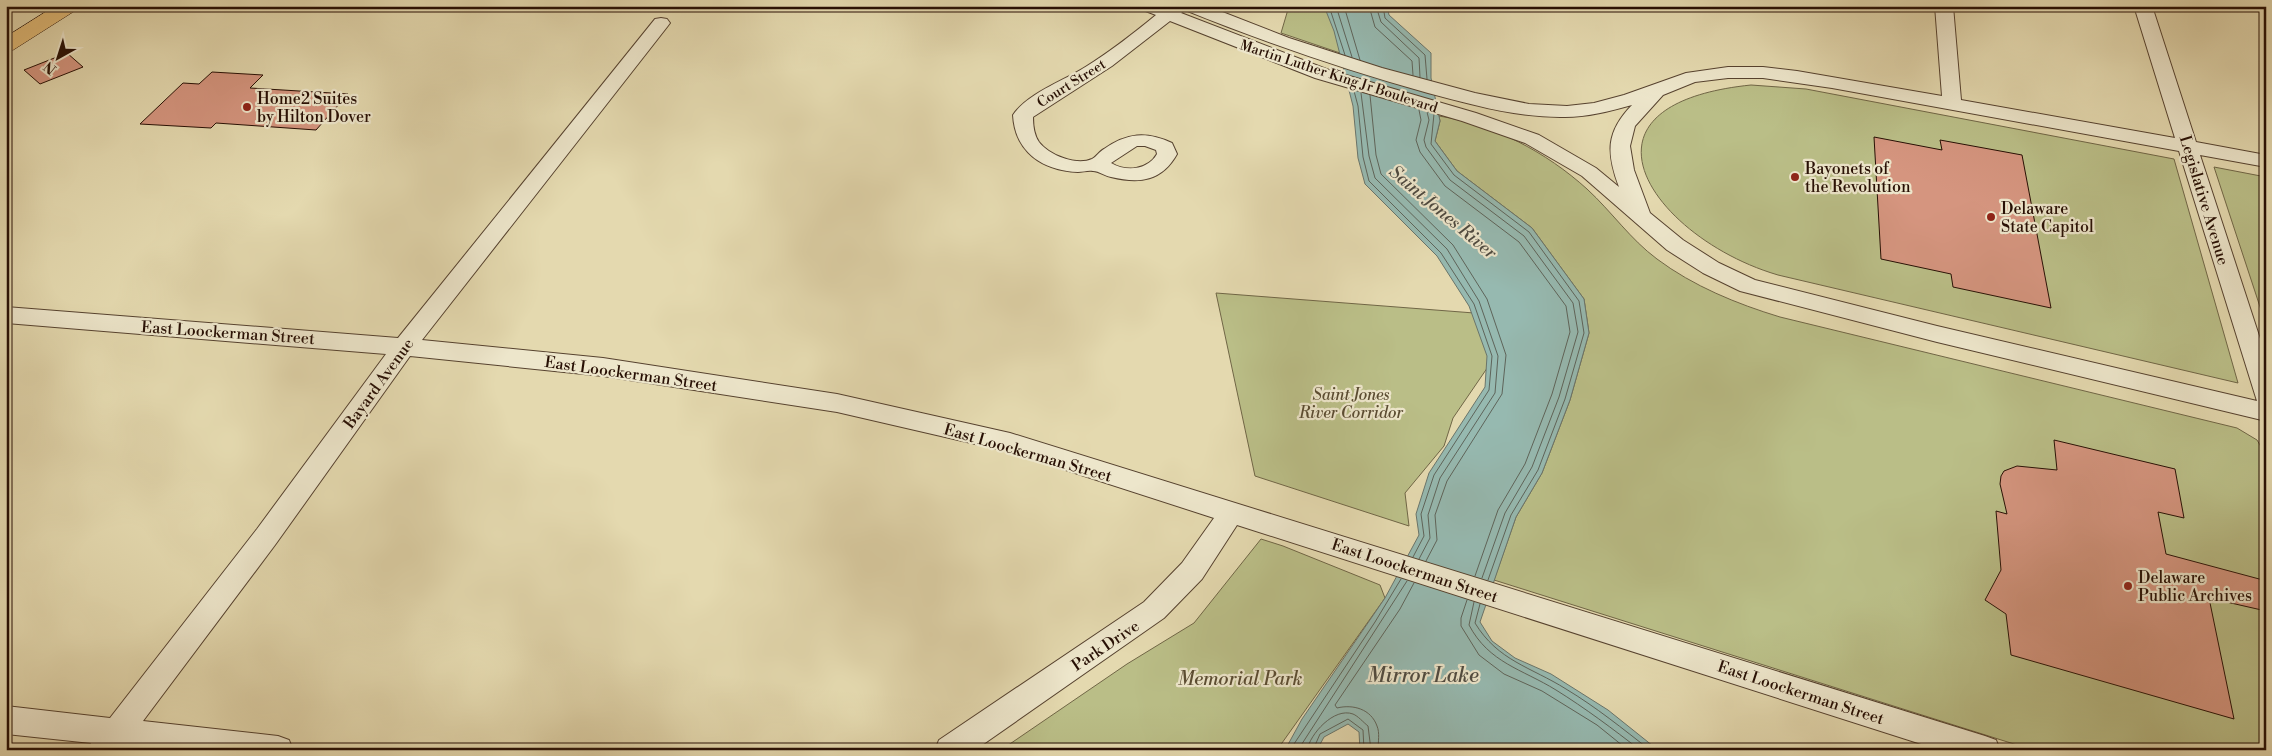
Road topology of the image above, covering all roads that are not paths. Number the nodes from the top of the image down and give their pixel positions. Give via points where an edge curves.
1 (60, 6) edge
2 (69, 6) edge
3 (1149, 6) edge
4 (1191, 6) edge
5 (1944, 6) edge
6 (2143, 6) edge
7 (1173, 11) edge
8 (661, 22) dead end
9 (6, 46) edge
10 (1328, 67) junction
11 (1658, 90) junction
12 (1445, 101) junction
13 (1952, 103) junction
14 (2188, 147) junction
15 (2266, 161) edge
16 (1099, 164) dead end
17 (1640, 215) junction
18 (6, 315) edge
19 (405, 346) junction
20 (2266, 395) edge
21 (2266, 412) edge
22 (1232, 512) junction
23 (6, 720) edge
24 (109, 741) edge
25 (278, 750) edge
26 (950, 750) edge
27 (1985, 750) edge

1 - 9 highway
2 - 9 highway
3 - 7 street, Martin Luther King Jr Boulevard
4 - 10 street, Martin Luther King Jr Boulevard
5 - 13 street
6 - 14 street, Legislative Avenue
7 - 10 street, Martin Luther King Jr Boulevard
7 - 16 street, Court Street via 1125,49 1042,99 1024,116 1022,129 1035,151 1064,163 1079,166
8 - 19 street, Bayard Avenue
10 - 12 street, Martin Luther King Jr Boulevard
11 - 12 street, Martin Luther King Jr Boulevard via 1584,110 1533,109 1475,100
11 - 13 street, Martin Luther King Jr Boulevard via 1692,77 1762,72
11 - 17 street via 1624,127 1620,144 1622,166
12 - 17 street, Martin Luther King Jr Boulevard via 1561,154 1589,172
13 - 14 street, Martin Luther King Jr Boulevard
14 - 15 street, Martin Luther King Jr Boulevard
14 - 20 street, Legislative Avenue
17 - 21 street, Martin Luther King Jr Boulevard via 1675,245 1748,286
18 - 19 street, East Loockerman Street
19 - 22 street, East Loockerman Street via 603,367 837,403 1010,443
19 - 24 street, Bayard Avenue via 266,537
22 - 26 street, Park Drive via 1192,571 1154,610
22 - 27 street, East Loockerman Street
23 - 24 street
24 - 25 street

